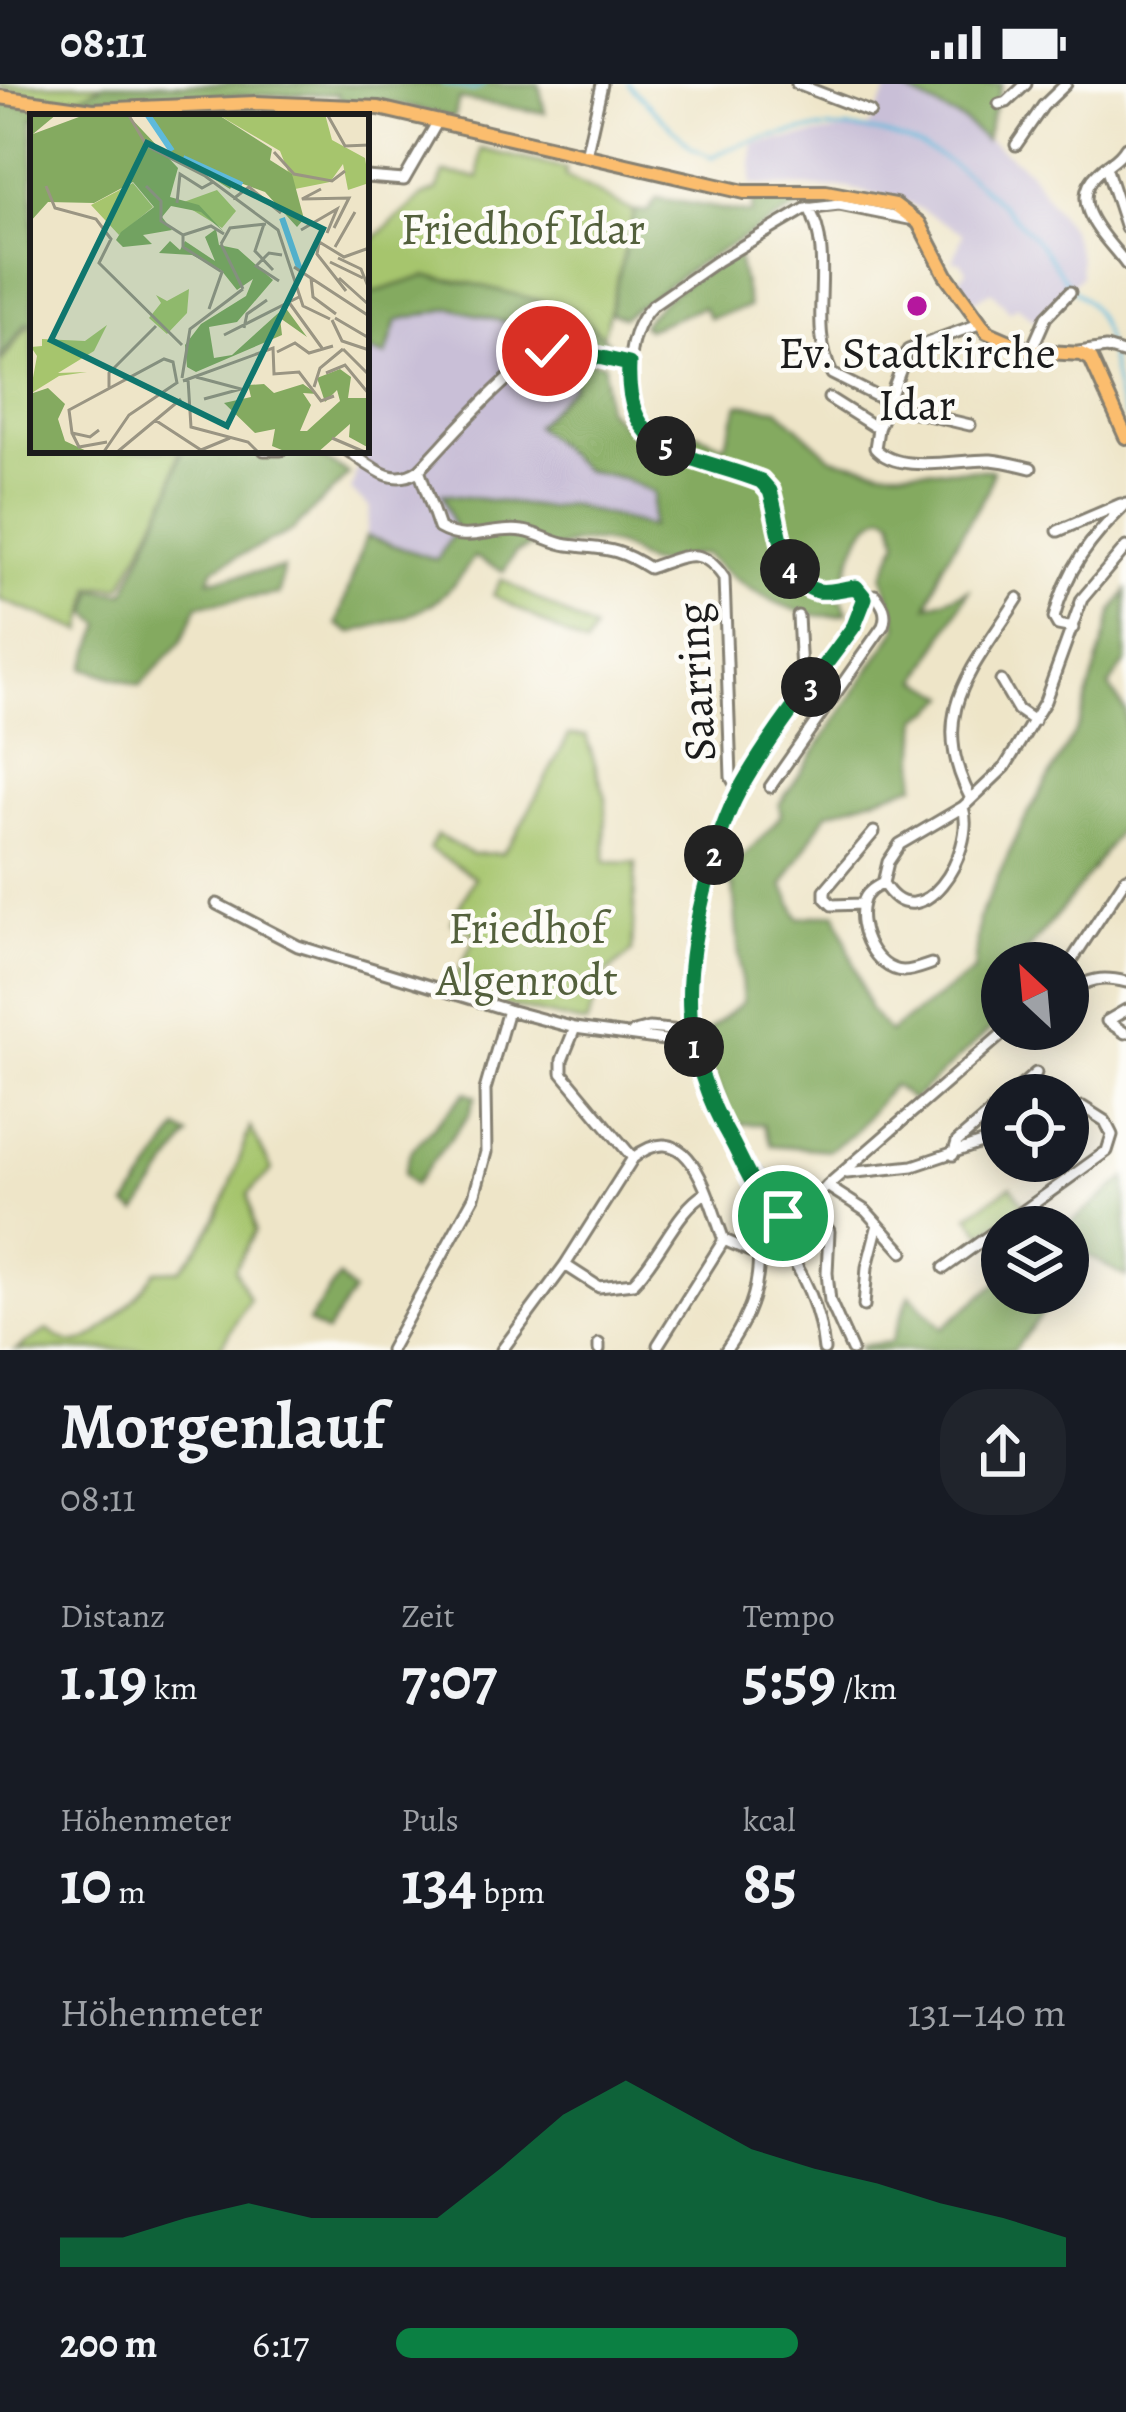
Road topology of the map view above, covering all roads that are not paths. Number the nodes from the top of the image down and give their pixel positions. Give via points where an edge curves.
1 (602, 84) edge
2 (797, 84) edge
3 (1026, 84) edge
4 (1066, 84) edge
5 (0, 97) edge
6 (998, 104) dead end
7 (870, 112) dead end
8 (438, 121) junction
9 (1016, 145) dead end
10 (1126, 147) edge
11 (586, 155) junction
12 (1122, 161) edge
13 (1106, 166) junction
14 (369, 177) edge
15 (809, 208) junction
16 (919, 223) junction
17 (1126, 228) edge
18 (1126, 264) edge
19 (1070, 292) dead end
20 (979, 324) junction
21 (1031, 351) junction
22 (1126, 354) edge
23 (1098, 357) junction
24 (629, 364) junction
25 (829, 398) dead end
26 (887, 403) junction
27 (970, 425) dead end
28 (878, 429) junction
29 (1126, 437) edge
30 (351, 453) edge
31 (1031, 468) dead end
32 (419, 470) junction
33 (1126, 503) edge
34 (1058, 531) dead end
35 (1126, 548) edge
36 (865, 598) junction
37 (1018, 598) dead end
38 (798, 616) dead end
39 (1073, 628) junction
40 (1000, 681) dead end
41 (806, 694) junction
42 (1034, 721) junction
43 (770, 787) dead end
44 (739, 790) junction
45 (967, 803) junction
46 (874, 832) dead end
47 (1126, 878) edge
48 (883, 883) junction
49 (217, 904) dead end
50 (862, 904) junction
51 (1083, 942) edge
52 (932, 964) dead end
53 (1089, 980) edge
54 (1126, 982) edge
55 (508, 1010) junction
56 (1126, 1010) edge
57 (574, 1028) junction
58 (1125, 1033) edge
59 (693, 1038) junction
60 (984, 1050) edge
61 (1089, 1109) edge
62 (981, 1121) edge
63 (981, 1144) edge
64 (953, 1155) junction
65 (633, 1159) junction
66 (1089, 1164) edge
67 (842, 1174) junction
68 (1064, 1182) edge
69 (827, 1186) junction
70 (706, 1193) junction
71 (808, 1204) junction
72 (878, 1224) junction
73 (777, 1227) junction
74 (724, 1240) junction
75 (903, 1252) dead end
76 (759, 1255) junction
77 (565, 1265) junction
78 (944, 1268) dead end
79 (864, 1306) dead end
80 (658, 1345) dead end
81 (390, 1350) edge
82 (502, 1350) edge
83 (726, 1350) edge
84 (824, 1350) edge
85 (852, 1350) edge

1 - 11 street
2 - 7 street
3 - 6 street
4 - 9 street
5 - 8 main road via 93,110 357,106
8 - 11 main road
8 - 14 street via 404,180
10 - 12 street
11 - 16 main road via 744,192 863,198 901,208
12 - 13 street
13 - 17 street
13 - 18 street via 1086,193 1087,209
15 - 16 street via 864,208
15 - 24 street via 652,306
15 - 26 street via 818,227 817,313 829,368
16 - 20 main road
19 - 21 street via 1046,317
20 - 21 main road
20 - 26 street via 910,348
21 - 23 main road
22 - 23 street
23 - 29 main road
24 - 32 street via 564,350 538,354
24 - 36 street via 633,412 648,435 761,481 798,580 818,591 856,587
25 - 28 street
26 - 27 street
26 - 28 street
28 - 31 street via 875,448 895,461
30 - 32 street via 392,478
32 - 44 street, Saarring via 439,528 448,533 523,531 622,550 649,568 688,555 715,564 724,578 730,777
33 - 34 street
33 - 39 street via 1076,560 1054,618
35 - 39 street via 1082,598
36 - 41 street
36 - 43 street via 881,603 884,626
37 - 45 street via 951,718
38 - 41 street
39 - 42 street
40 - 42 street
41 - 44 street
42 - 45 street via 1005,767
44 - 59 street via 690,943
45 - 48 street via 901,844
45 - 48 street via 964,848 934,893 903,902
46 - 50 street via 825,890 832,905
47 - 51 street
48 - 50 street
49 - 55 street via 298,946
50 - 52 street via 880,961 905,971
53 - 54 street
55 - 57 street
55 - 81 street via 485,1090 486,1152 474,1197
56 - 58 street via 1107,1021
57 - 59 street
57 - 65 street via 562,1073
59 - 73 street via 713,1108
60 - 67 street
61 - 66 street via 1112,1135 1107,1151
62 - 64 street
63 - 64 street
64 - 67 street
65 - 70 street via 646,1148 676,1147
65 - 77 street
67 - 69 street
68 - 78 street
69 - 71 street
69 - 72 street
70 - 74 street
70 - 77 street via 633,1283 599,1287
71 - 73 street
71 - 85 street via 829,1231 827,1286
72 - 75 street
72 - 79 street
73 - 76 street via 760,1237
73 - 84 street via 820,1318
74 - 76 street
74 - 80 street
76 - 83 street via 748,1311
77 - 82 street

